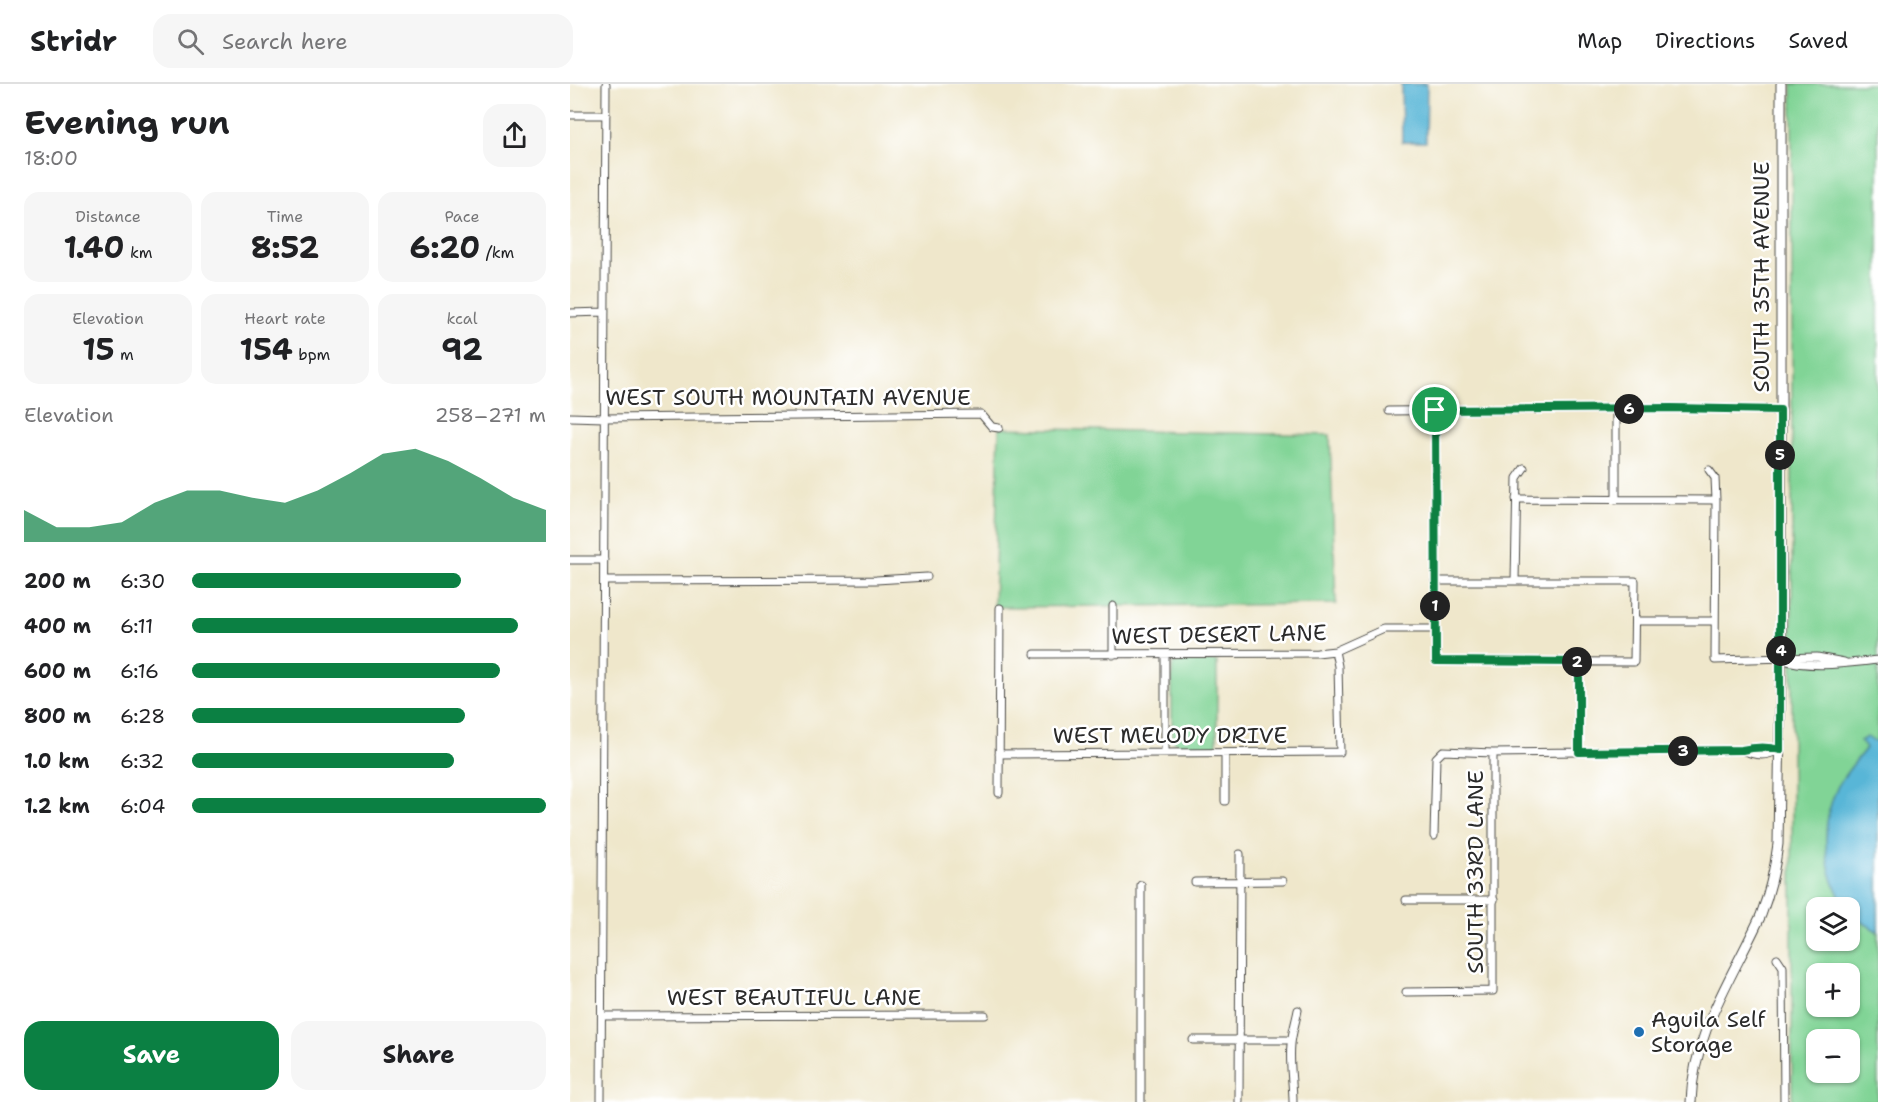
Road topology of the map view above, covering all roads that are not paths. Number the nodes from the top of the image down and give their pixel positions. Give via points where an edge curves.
1 (606, 84) edge
2 (1781, 84) edge
3 (570, 115) edge
4 (606, 115) junction
5 (605, 312) junction
6 (570, 313) edge
7 (1616, 409) junction
8 (1435, 410) junction
9 (1780, 410) junction
10 (1389, 411) dead end
11 (570, 417) edge
12 (604, 418) junction
13 (999, 428) dead end
14 (1524, 468) dead end
15 (1709, 470) dead end
16 (1516, 499) junction
17 (1616, 500) junction
18 (1716, 500) junction
19 (570, 560) edge
20 (604, 560) junction
21 (927, 577) dead end
22 (604, 581) junction
23 (1435, 581) junction
24 (1515, 581) junction
25 (1113, 606) dead end
26 (1000, 608) dead end
27 (1635, 621) junction
28 (1715, 621) junction
29 (1436, 629) junction
30 (1335, 651) junction
31 (1035, 654) dead end
32 (1113, 654) junction
33 (1165, 654) junction
34 (1781, 659) junction
35 (1878, 660) edge
36 (1579, 662) junction
37 (1780, 750) junction
38 (1579, 752) junction
39 (1165, 753) junction
40 (1225, 753) junction
41 (1493, 753) junction
42 (999, 754) junction
43 (999, 794) dead end
44 (1225, 801) dead end
45 (1434, 836) dead end
46 (1240, 854) dead end
47 (1284, 881) dead end
48 (1195, 882) dead end
49 (1240, 882) junction
50 (1141, 885) dead end
51 (1407, 900) dead end
52 (1494, 900) junction
53 (1778, 958) dead end
54 (1406, 992) dead end
55 (1298, 1010) dead end
56 (985, 1015) dead end
57 (602, 1016) junction
58 (1193, 1040) dead end
59 (1239, 1040) junction
60 (1286, 1040) dead end
61 (601, 1102) edge
62 (1141, 1102) edge
63 (1239, 1102) edge
64 (1293, 1102) edge
65 (1690, 1102) edge
66 (1784, 1102) edge

1 - 4 street
2 - 9 main road, SOUTH 35TH AVENUE
3 - 4 street
4 - 5 street
5 - 6 street
5 - 12 street
7 - 8 street
7 - 9 street
7 - 17 street
8 - 10 street
8 - 23 street
9 - 34 main road, SOUTH 35TH AVENUE
11 - 12 street, WEST SOUTH MOUNTAIN AVENUE
12 - 13 street, WEST SOUTH MOUNTAIN AVENUE via 981,414 992,427
12 - 20 street
14 - 16 street via 1517,478
15 - 18 street via 1715,478
16 - 17 street
16 - 24 street
17 - 18 street
18 - 28 street
19 - 20 street
20 - 22 street
21 - 22 street
22 - 57 street
23 - 24 street
23 - 29 street
24 - 27 street via 1635,581
25 - 32 street
26 - 42 street
27 - 28 street
27 - 36 street via 1634,662
28 - 34 street via 1715,660
29 - 30 street, WEST DESERT LANE via 1384,630
29 - 36 street via 1436,661
30 - 33 street, WEST DESERT LANE
30 - 40 street, WEST MELODY DRIVE via 1340,752
31 - 32 street, WEST DESERT LANE
32 - 33 street, WEST DESERT LANE
33 - 39 street
34 - 35 street
34 - 37 main road, SOUTH 35TH AVENUE
36 - 38 street
37 - 38 street via 1765,755 1742,750
37 - 65 main road, SOUTH 35TH AVENUE via 1774,870 1761,914 1703,1035
38 - 41 street
39 - 40 street, WEST MELODY DRIVE
39 - 42 street, WEST MELODY DRIVE
40 - 44 street
41 - 45 street via 1439,753
41 - 52 street, SOUTH 33RD LANE
42 - 43 street
46 - 49 street
47 - 49 street
48 - 49 street
49 - 59 street
50 - 62 street
51 - 52 street
52 - 54 street, SOUTH 33RD LANE via 1493,991
53 - 66 street via 1783,967
55 - 64 street via 1291,1042
56 - 57 street, WEST BEAUTIFUL LANE
57 - 61 street
58 - 59 street
59 - 60 street
59 - 63 street

